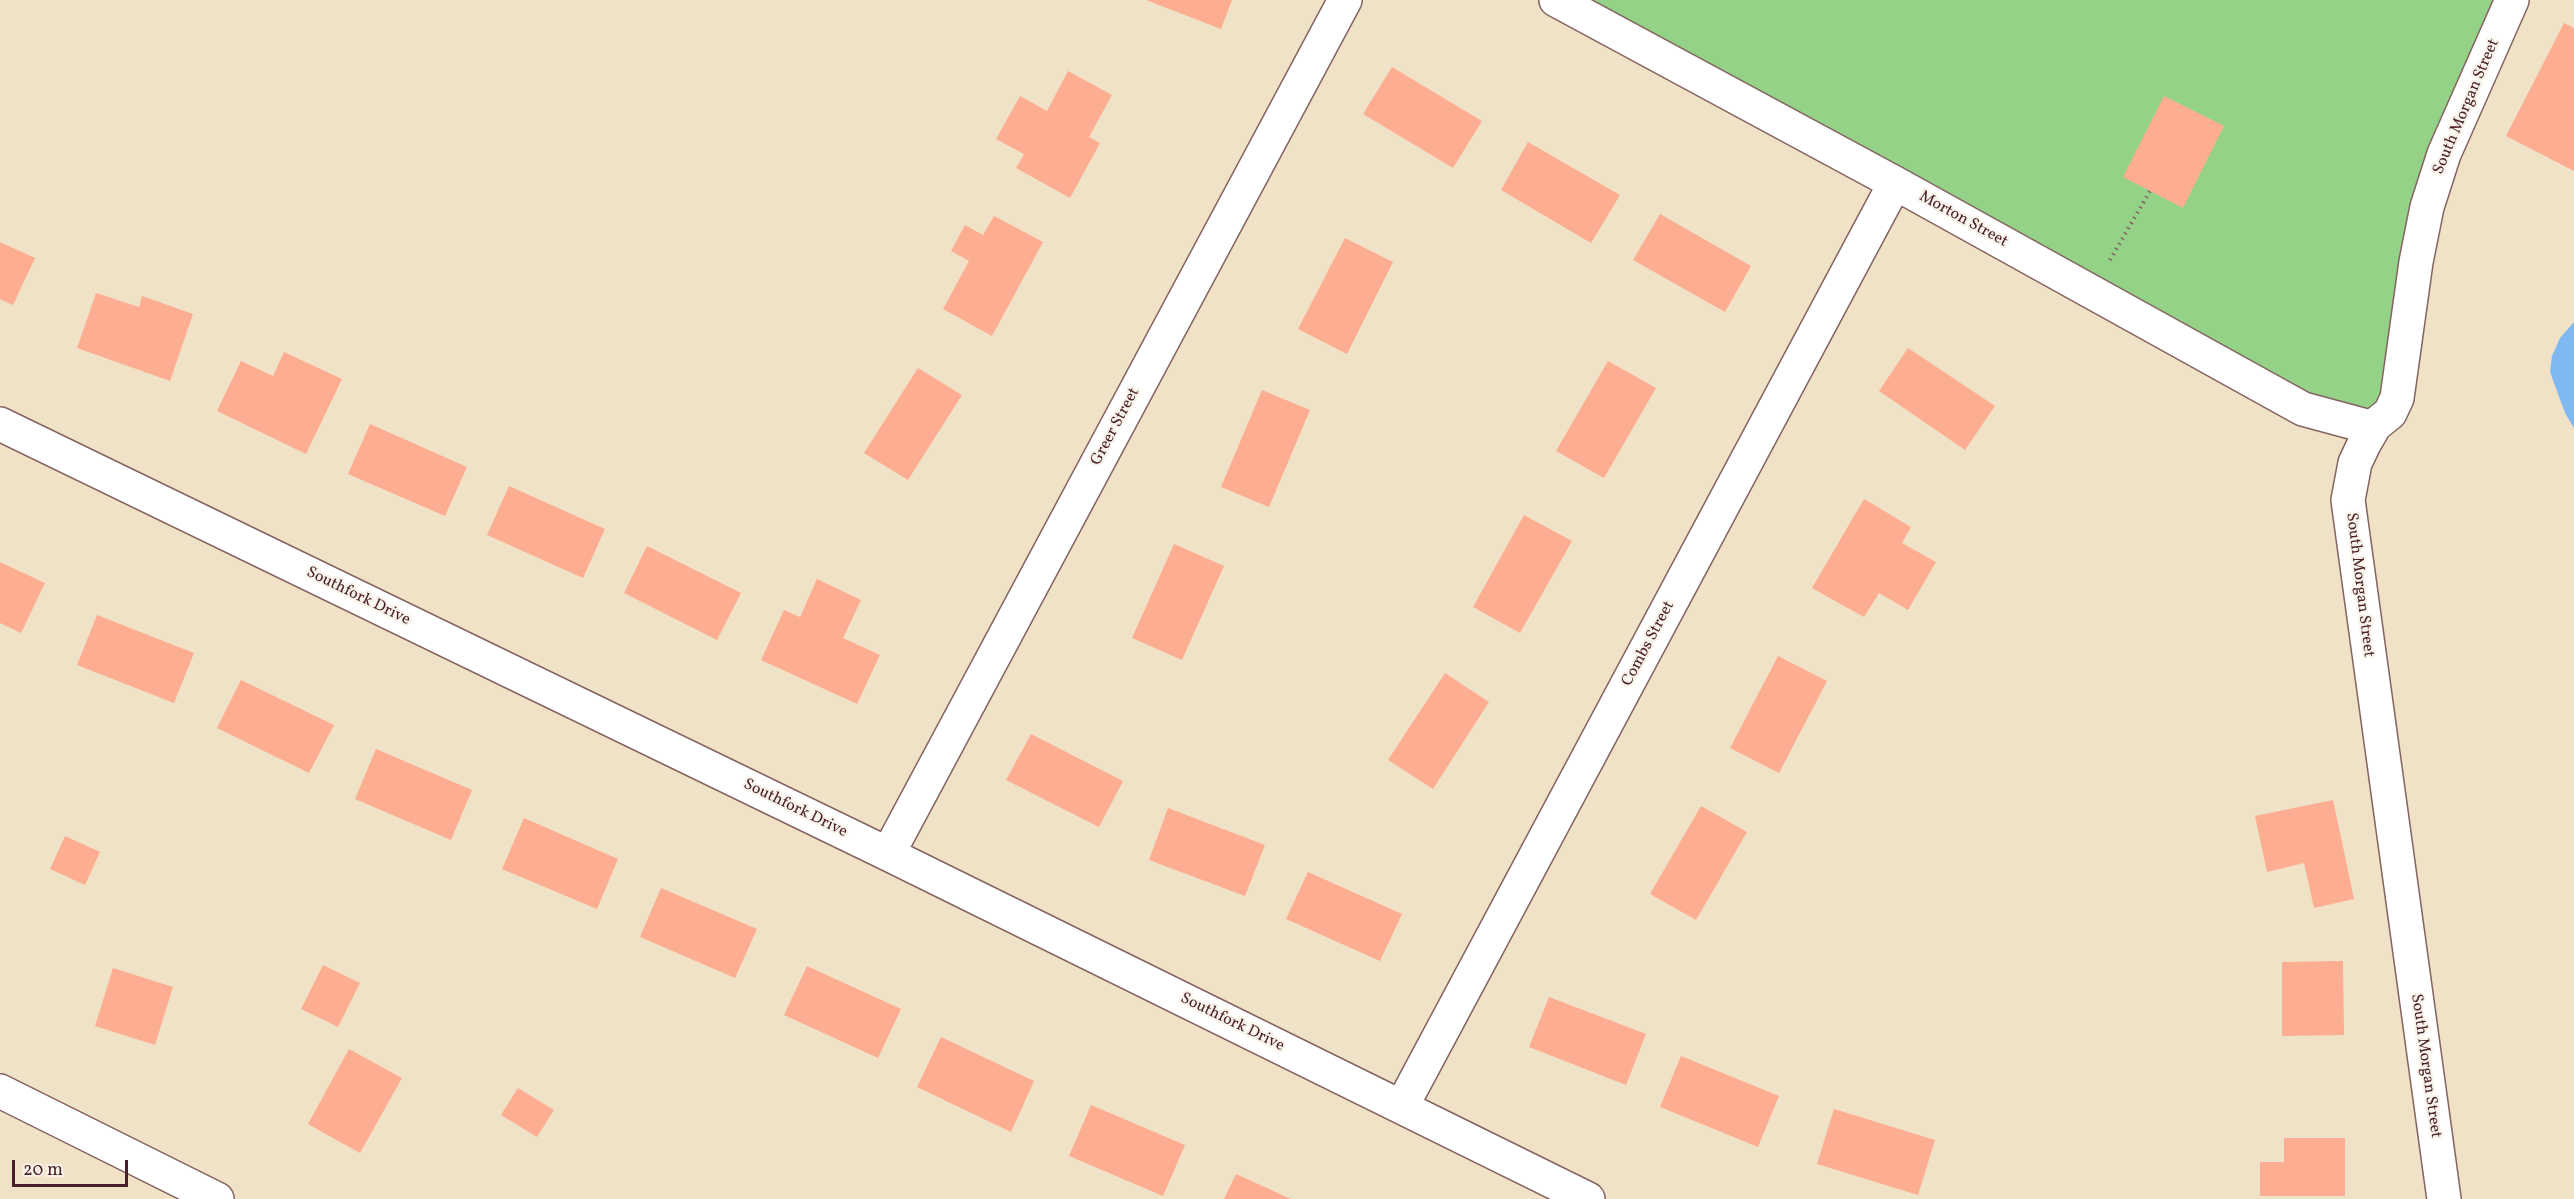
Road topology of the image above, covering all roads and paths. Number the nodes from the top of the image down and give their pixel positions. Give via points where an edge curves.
1 (1345, 0) edge
2 (1556, 0) edge
3 (2512, 0) edge
4 (1895, 183) junction
5 (2150, 191) dead end
6 (2092, 292) junction
7 (0, 424) edge
8 (2375, 425) junction
9 (888, 854) junction
10 (0, 1091) edge
11 (1402, 1106) junction
12 (217, 1199) edge
13 (1588, 1199) edge
14 (2444, 1199) edge

1 - 9 street, Greer Street
2 - 4 street, Morton Street
3 - 8 street, South Morgan Street via 2444,154 2427,207 2416,262 2397,398 2390,413
4 - 6 street, Morton Street
4 - 11 street, Combs Street
5 - 6 path
6 - 8 street, Morton Street via 2302,409
7 - 9 street, Southfork Drive
8 - 14 street, South Morgan Street via 2355,463 2349,514
9 - 11 street, Southfork Drive
10 - 12 street
11 - 13 street, Southfork Drive

